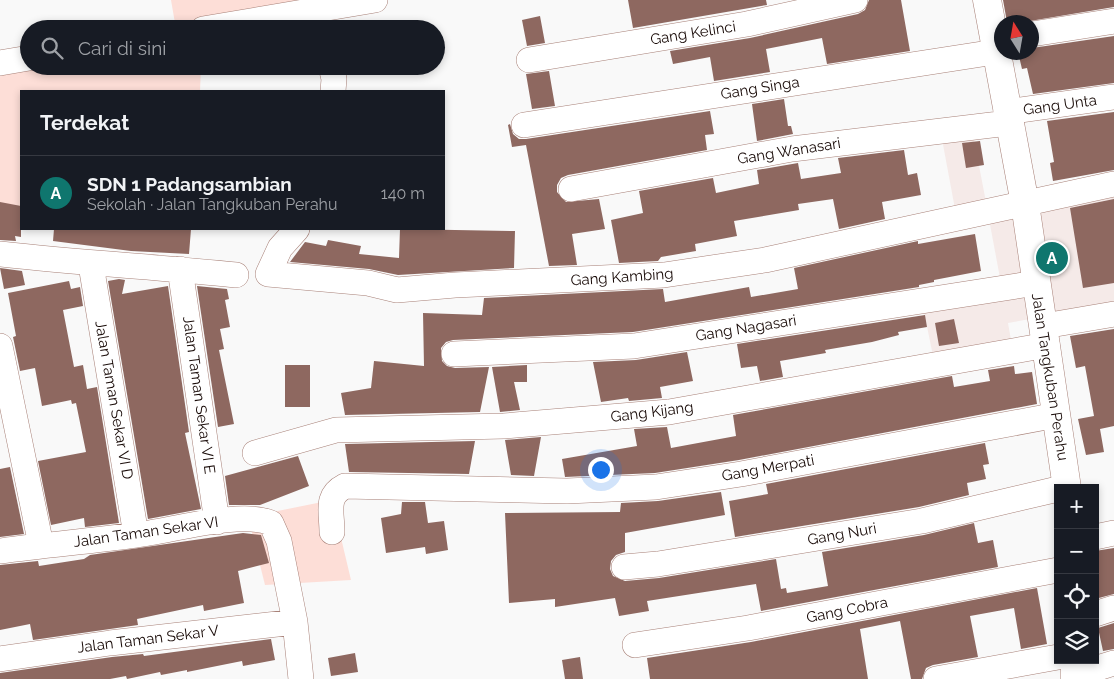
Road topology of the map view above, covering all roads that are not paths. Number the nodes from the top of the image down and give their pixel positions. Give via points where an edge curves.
1 (375, 0) edge
2 (855, 0) edge
3 (987, 0) edge
4 (319, 19) edge
5 (1114, 21) edge
6 (994, 31) edge
7 (1039, 33) edge
8 (994, 45) edge
9 (20, 60) edge
10 (529, 60) dead end
11 (999, 60) edge
12 (0, 63) edge
13 (333, 75) edge
14 (332, 90) edge
15 (1114, 97) edge
16 (1007, 118) junction
17 (524, 125) dead end
18 (1114, 184) edge
19 (571, 189) dead end
20 (1025, 204) junction
21 (296, 230) edge
22 (0, 254) edge
23 (91, 264) junction
24 (180, 269) junction
25 (236, 275) dead end
26 (1036, 283) junction
27 (1114, 314) edge
28 (1045, 336) junction
29 (0, 346) edge
30 (454, 354) dead end
31 (1057, 415) junction
32 (255, 453) dead end
33 (1064, 484) edge
34 (1054, 490) edge
35 (217, 522) junction
36 (332, 532) dead end
37 (1114, 533) edge
38 (136, 535) junction
39 (1099, 536) edge
40 (40, 545) junction
41 (0, 551) edge
42 (624, 567) dead end
43 (1054, 571) edge
44 (1114, 608) edge
45 (1099, 613) edge
46 (295, 622) junction
47 (635, 645) dead end
48 (0, 659) edge
49 (1114, 663) edge
50 (1070, 668) edge
51 (301, 679) edge
52 (936, 679) edge

1 - 4 street
2 - 10 street, Gang Kelinci via 747,24
3 - 6 street, Jalan Tangkuban Perahu
5 - 7 street
8 - 17 street, Gang Singa
9 - 12 street
11 - 16 street, Jalan Tangkuban Perahu
13 - 14 street
15 - 16 street, Gang Unta
16 - 19 street, Gang Wanasari via 792,149
16 - 20 street, Jalan Tangkuban Perahu
18 - 20 street
20 - 21 street, Gang Kambing via 765,260 664,276 397,290 368,283 268,274 280,248
20 - 26 street, Jalan Tangkuban Perahu
22 - 23 street
23 - 24 street
23 - 38 street, Jalan Taman Sekar VI D
24 - 25 street
24 - 35 street, Jalan Taman Sekar VI E
26 - 28 street, Jalan Tangkuban Perahu
26 - 30 street, Gang Nagasari via 634,346
27 - 28 street, Gang Kijang
28 - 31 street, Jalan Tangkuban Perahu
28 - 32 street, Gang Kijang via 669,412 504,426 336,430
29 - 40 street
31 - 33 street, Jalan Tangkuban Perahu
31 - 36 street, Gang Merpati via 656,487 567,491 346,486 331,497
34 - 42 street, Gang Nuri via 922,521 764,548
35 - 38 street, Jalan Taman Sekar VI
35 - 46 street, Jalan Taman Sekar VI via 262,519 271,523 279,541
37 - 39 street
38 - 40 street, Jalan Taman Sekar VI
40 - 41 street, Jalan Taman Sekar VI
43 - 47 street, Gang Cobra via 748,628
44 - 45 street
46 - 48 street, Jalan Taman Sekar V
46 - 51 street
49 - 50 street
50 - 52 street

